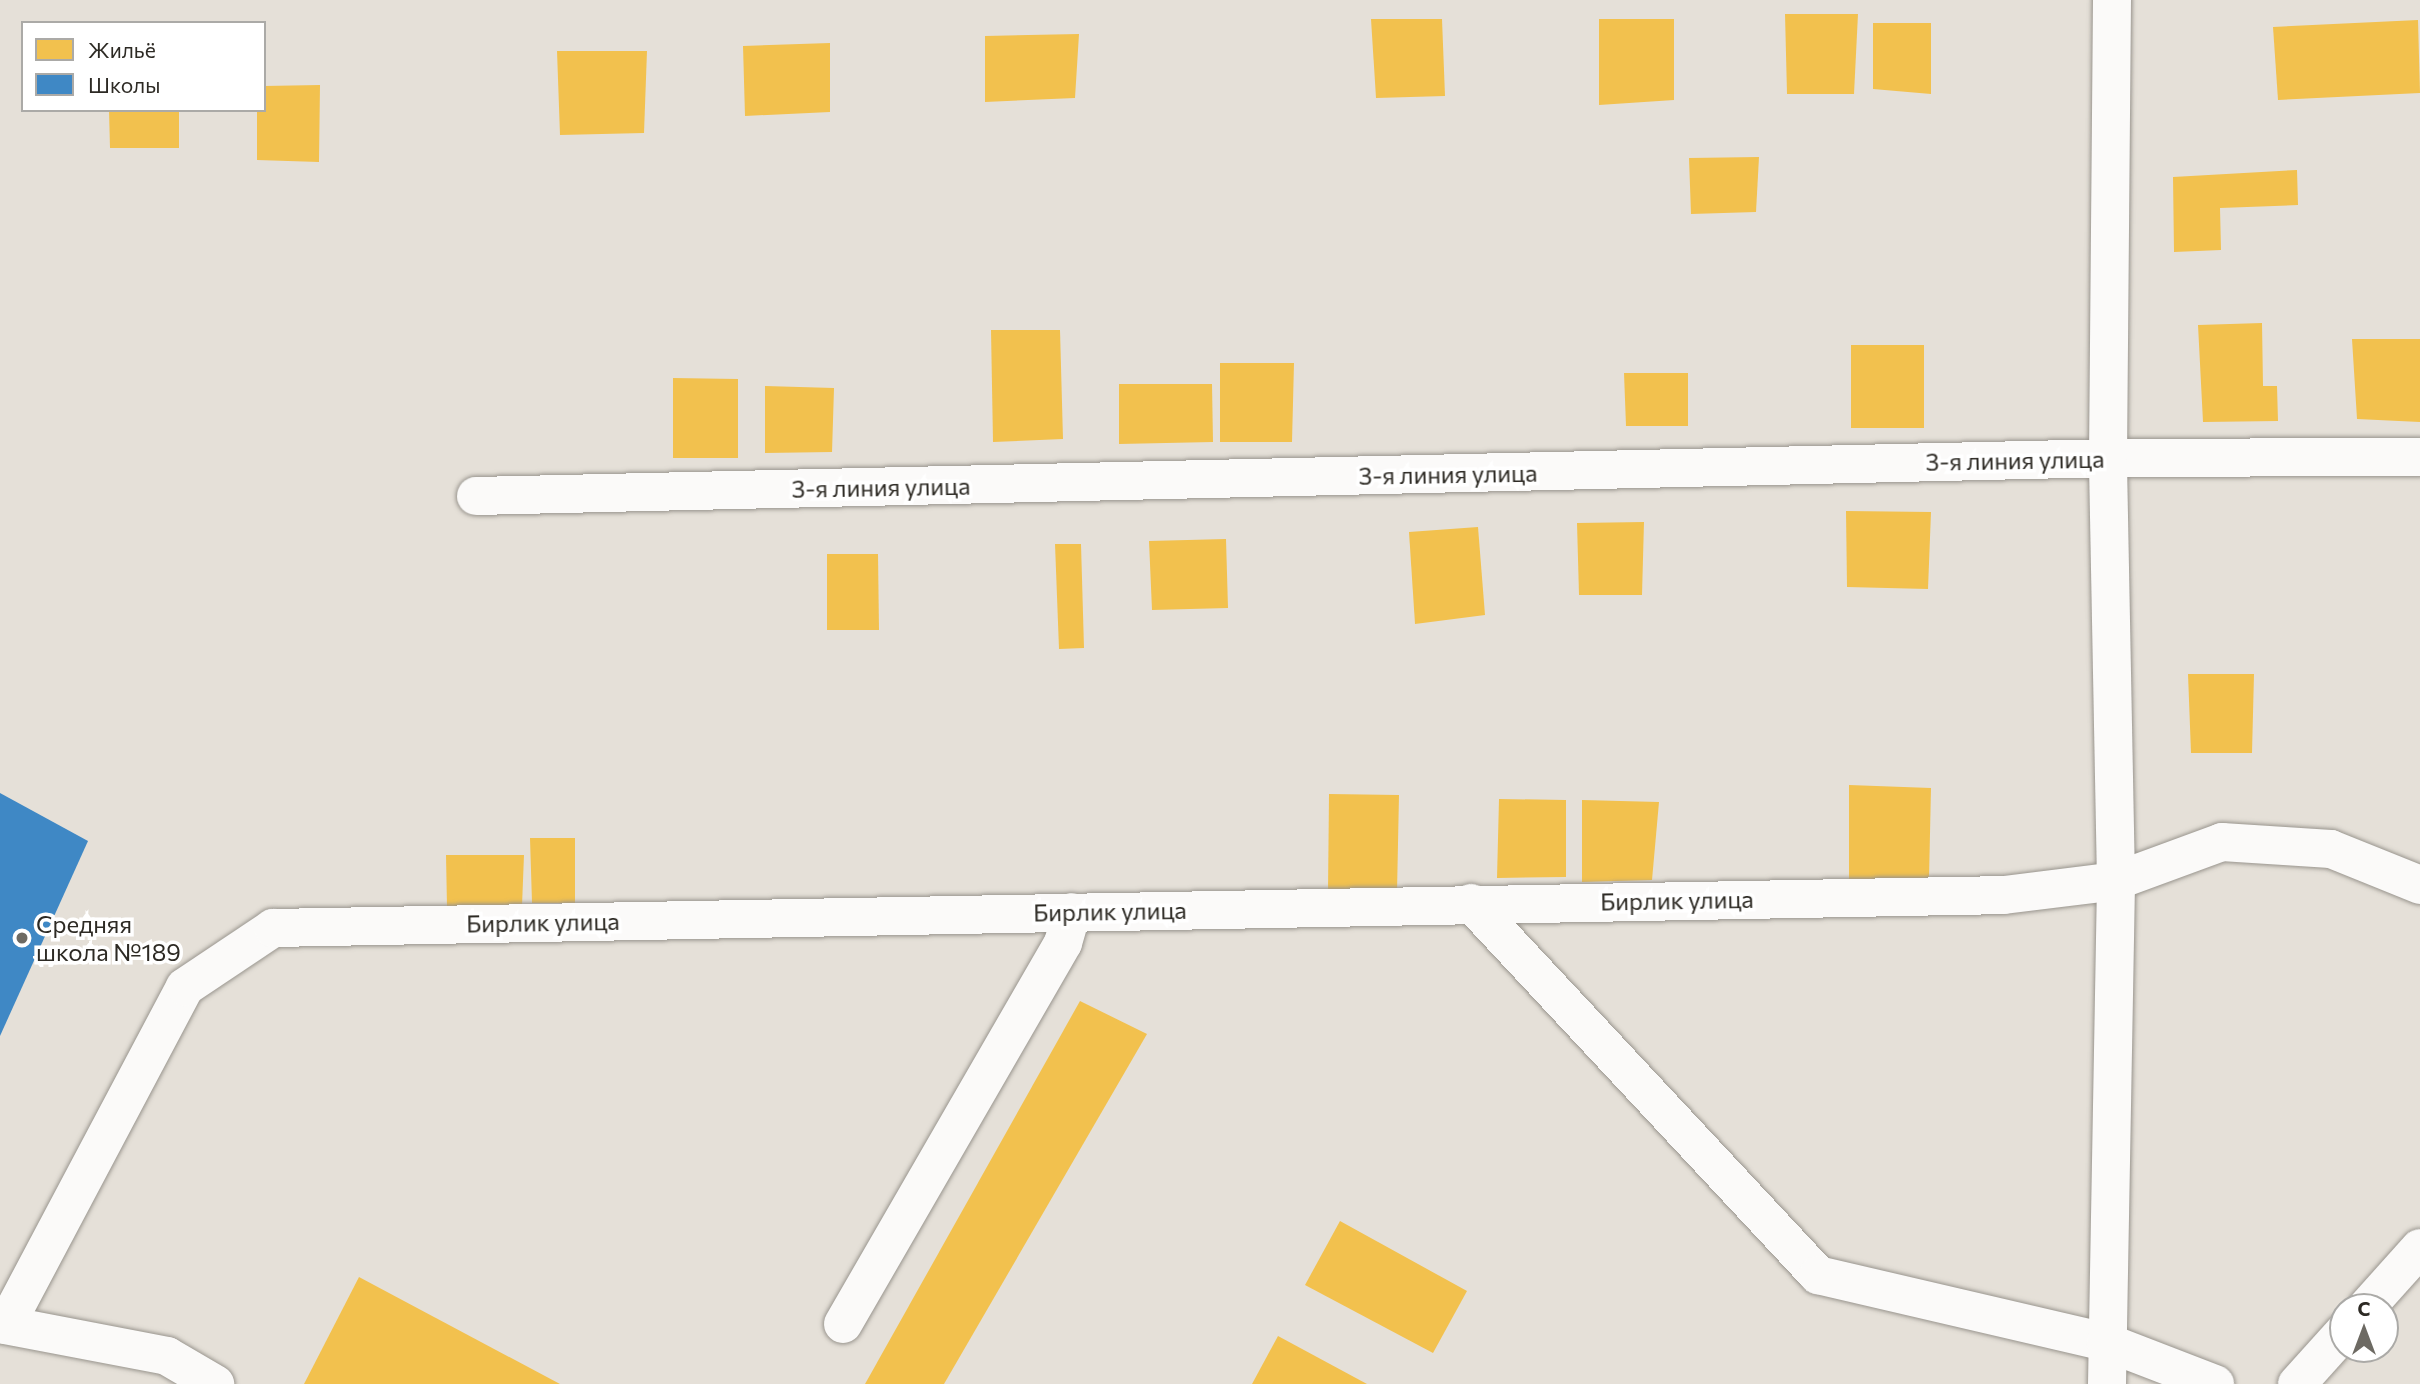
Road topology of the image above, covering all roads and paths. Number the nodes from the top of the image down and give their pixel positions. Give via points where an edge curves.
1 (2112, 0) edge
2 (2420, 457) edge
3 (2108, 458) junction
4 (476, 496) dead end
5 (2116, 881) junction
6 (2420, 885) edge
7 (1471, 903) junction
8 (1072, 912) junction
9 (2420, 1248) edge
10 (2380, 1293) edge
11 (3, 1324) edge
12 (843, 1324) dead end
13 (2106, 1342) junction
14 (2329, 1349) edge
15 (215, 1384) edge
16 (2107, 1384) edge
17 (2215, 1384) edge
18 (2297, 1384) edge

1 - 3 street
2 - 3 street, 3-я линия улица
3 - 4 street, 3-я линия улица
3 - 5 street
5 - 6 street, Бирлик улица via 2222,842 2331,849
5 - 7 street, Бирлик улица via 2004,895
5 - 13 street
7 - 8 street, Бирлик улица
7 - 13 street via 1818,1275
8 - 11 street, Бирлик улица via 273,928 186,987
8 - 12 street via 1063,943
9 - 10 street
11 - 15 street via 167,1356
13 - 16 street
13 - 17 street
14 - 18 street

